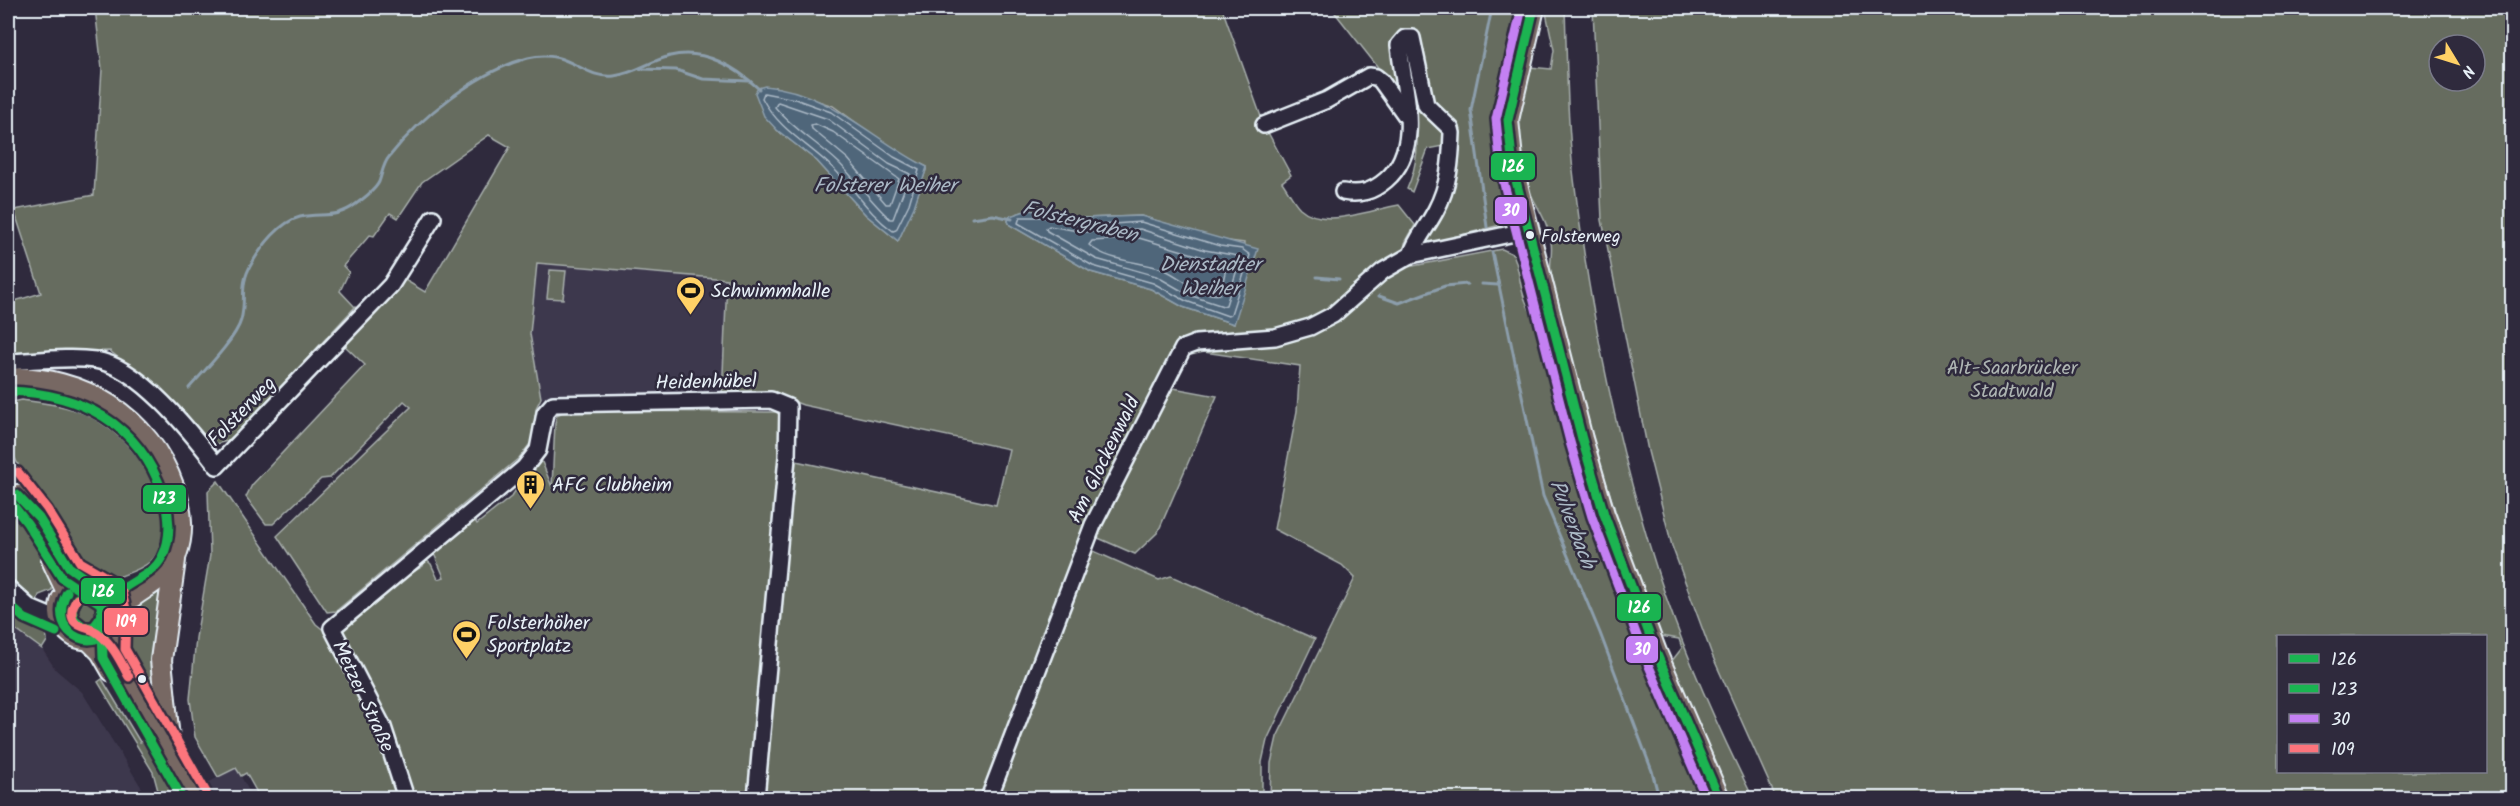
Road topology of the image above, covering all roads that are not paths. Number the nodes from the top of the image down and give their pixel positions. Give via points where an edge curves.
1 (1534, 8) edge
2 (1408, 118) junction
3 (1264, 125) dead end
4 (1343, 192) dead end
5 (433, 218) dead end
6 (1529, 230) junction
7 (1411, 255) junction
8 (8, 362) edge
9 (8, 379) edge
10 (8, 390) edge
11 (12, 486) edge
12 (175, 557) junction
13 (99, 587) junction
14 (8, 588) edge
15 (67, 592) junction
16 (114, 619) junction
17 (61, 621) junction
18 (332, 628) joint
19 (89, 640) junction
20 (171, 753) junction
21 (188, 798) edge
22 (196, 798) edge
23 (406, 798) edge
24 (756, 798) edge
25 (989, 798) edge
26 (1719, 798) edge

1 - 6 main road via 1508,120 1511,157
2 - 3 street via 1381,81 1369,76 1327,100
2 - 4 street via 1408,149 1394,173 1368,192
2 - 7 street via 1399,45 1405,38 1412,38 1426,105 1452,133 1445,191
5 - 8 street, Folsterweg via 391,285 217,466 167,406 112,364 94,360
6 - 7 street
6 - 26 main road via 1604,514 1656,652
7 - 25 street, Am Glockenwald via 1383,271 1345,306 1310,327 1275,337 1196,343 1178,354 1093,525
9 - 12 main road via 48,380 87,392 120,412 143,434 164,464 177,495 181,527
10 - 13 main road via 48,392 99,411 138,444 158,475 171,521 162,558 148,574 130,584
11 - 13 main road via 41,521 72,571
11 - 15 main road
12 - 16 main road via 160,579 122,604
12 - 20 main road via 161,660
13 - 15 main road via 80,584
13 - 16 main road via 114,604
14 - 17 street via 30,608
15 - 17 main road via 59,607
16 - 19 main road via 103,635
16 - 20 main road via 114,653
17 - 19 main road via 70,634
18 - 23 street, Metzer Straße via 383,727
18 - 24 street, Heidenhübel via 524,468 538,450 545,412 554,404 771,400 789,407 788,457
19 - 21 main road via 101,652 172,778
20 - 22 main road

